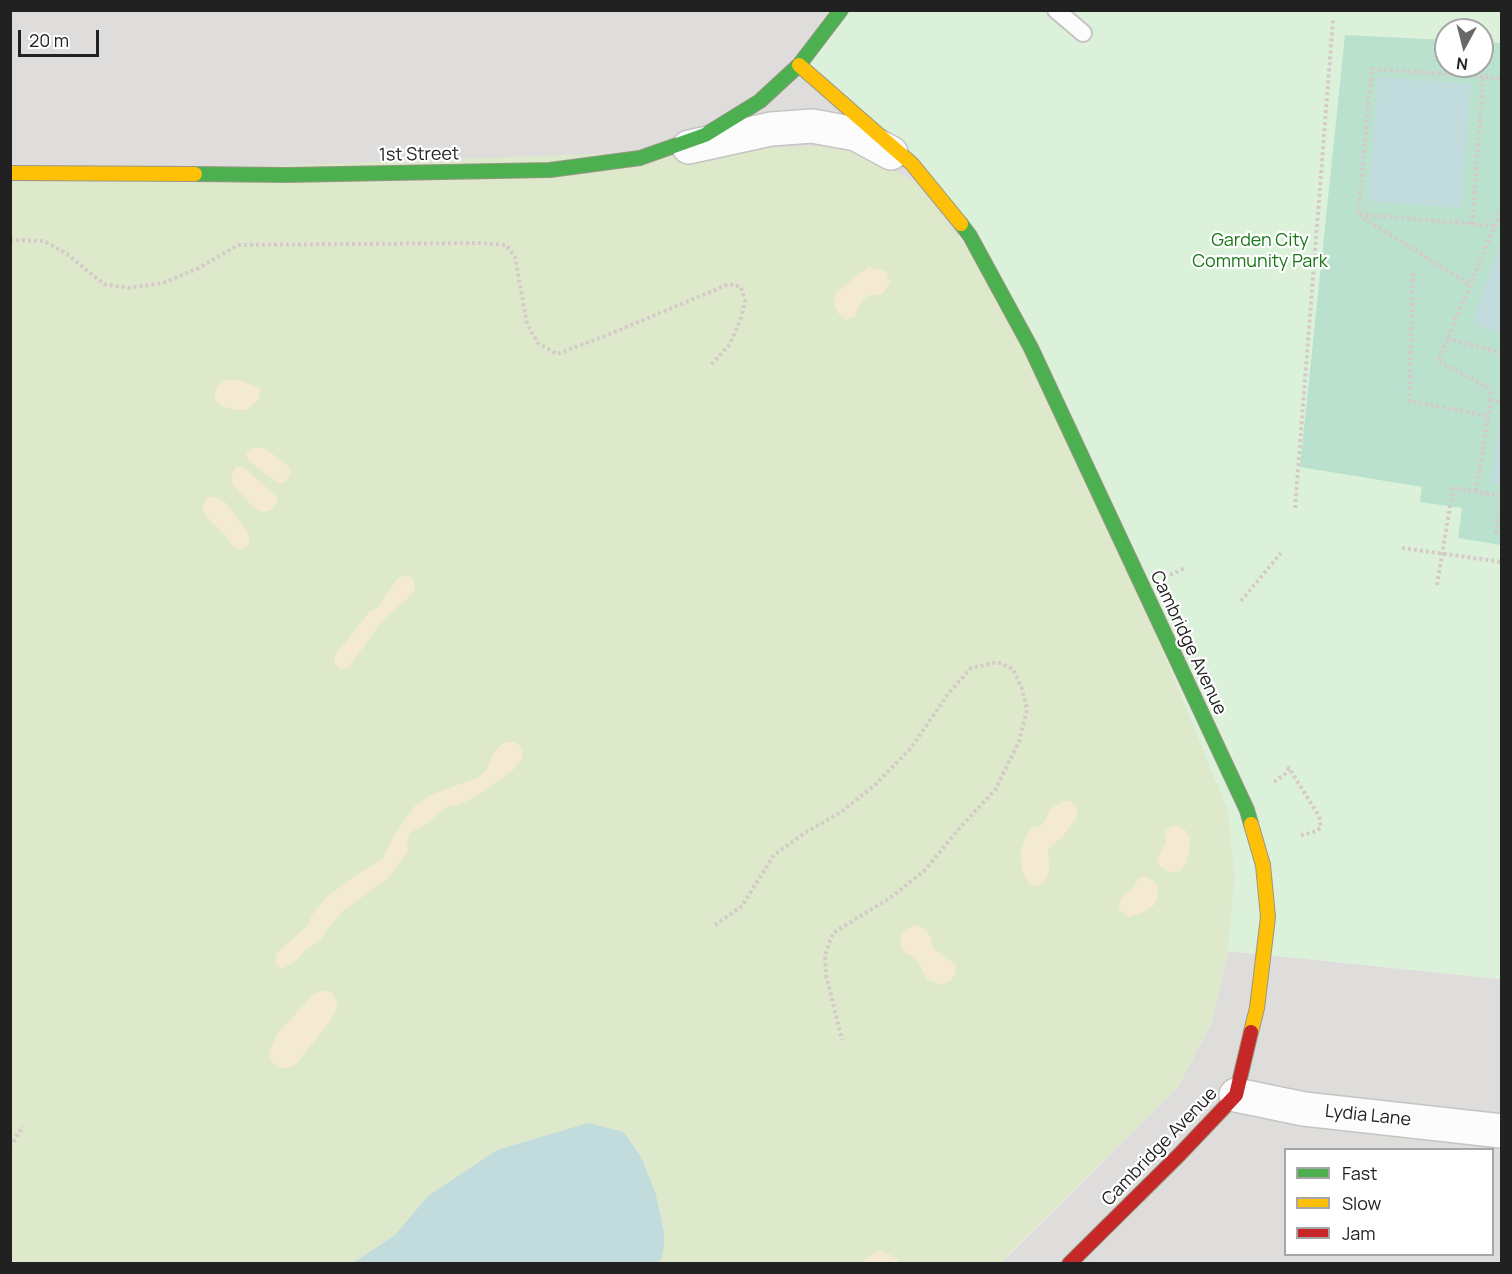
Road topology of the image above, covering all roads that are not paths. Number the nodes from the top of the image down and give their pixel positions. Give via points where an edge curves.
1 (841, 10) edge
2 (1056, 10) edge
3 (1083, 33) dead end
4 (799, 64) junction
5 (640, 158) junction
6 (912, 164) junction
7 (10, 173) edge
8 (1236, 1095) junction
9 (1502, 1131) edge
10 (1069, 1263) edge

1 - 4 street, 1st Street
2 - 3 lane
4 - 5 street, 1st Street via 760,101 705,135
4 - 6 street, Cambridge Avenue
5 - 6 street via 771,129 812,126 856,134
5 - 7 street, 1st Street via 550,170 286,175
6 - 8 street, Cambridge Avenue via 970,236 1030,348 1247,810 1263,865 1268,917 1257,1008
8 - 9 street, Lydia Lane via 1304,1109
8 - 10 street, Cambridge Avenue

